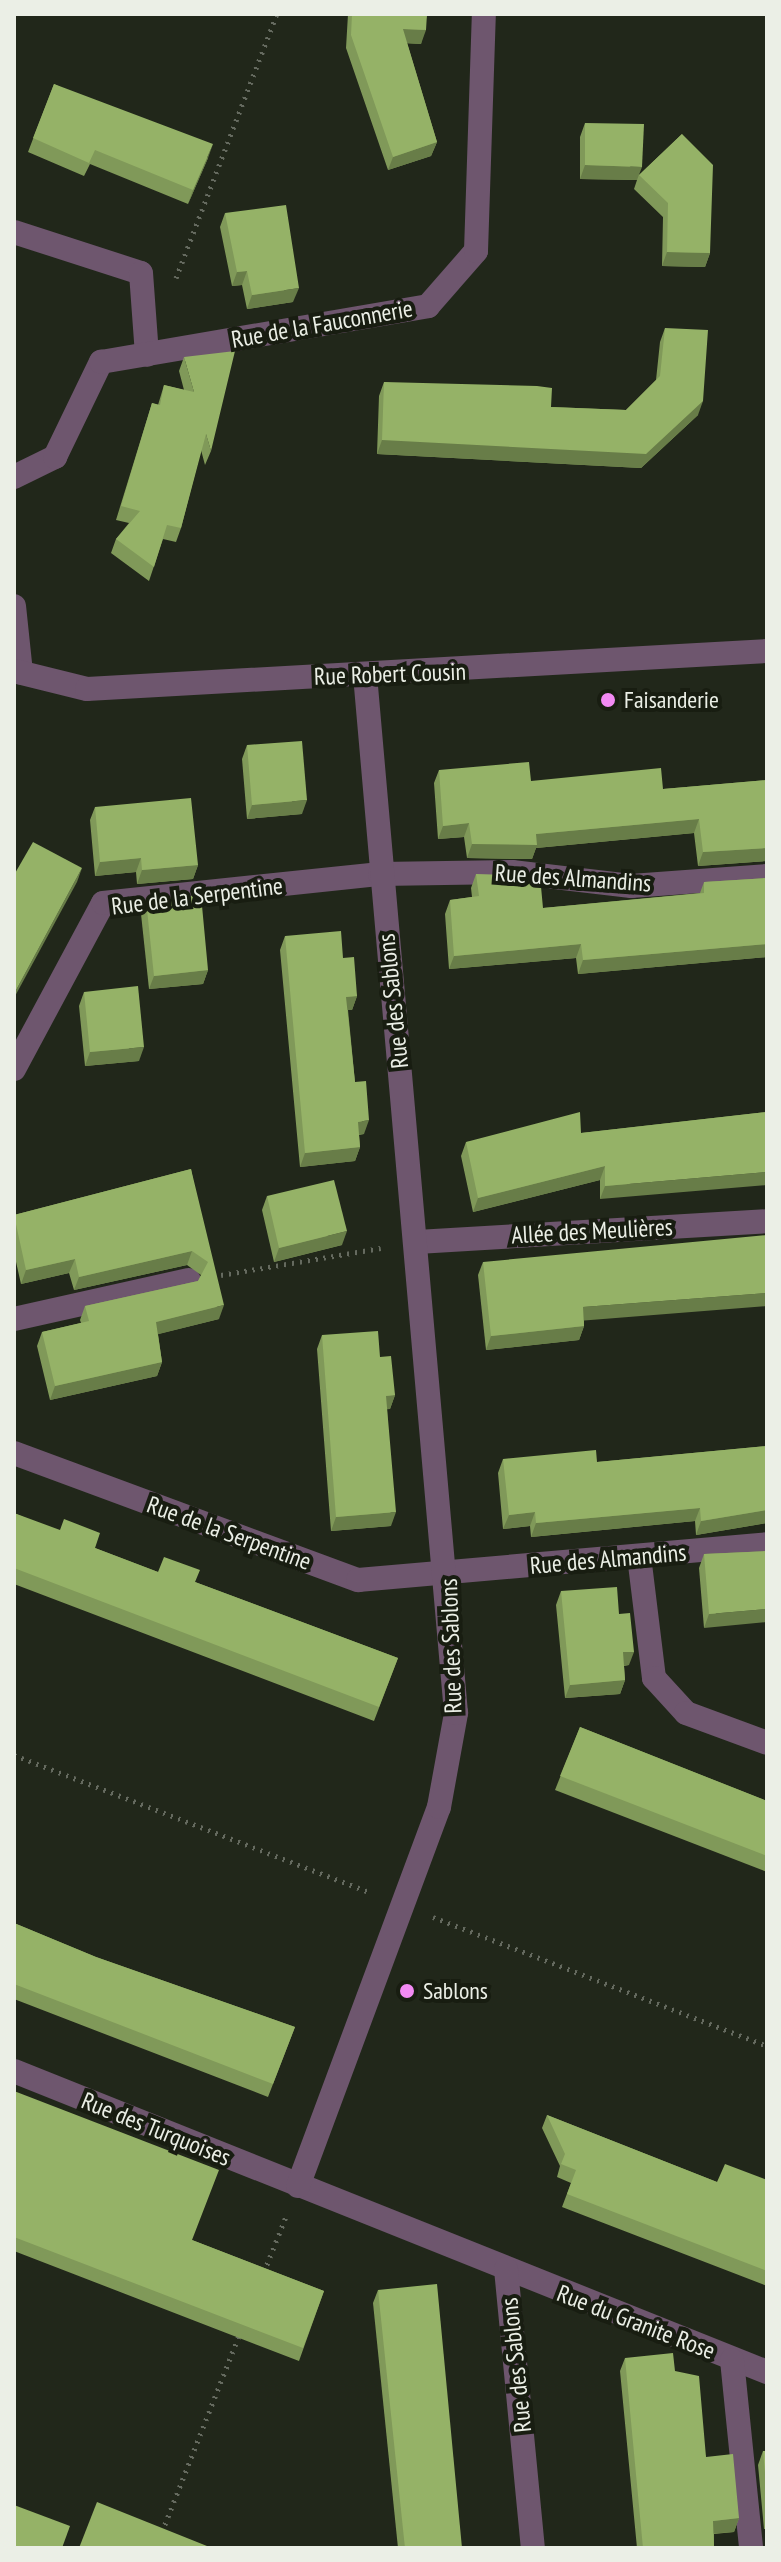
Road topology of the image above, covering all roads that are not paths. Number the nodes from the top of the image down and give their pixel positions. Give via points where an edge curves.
1 (484, 14) edge
2 (14, 232) edge
3 (147, 355) junction
4 (14, 477) edge
5 (14, 606) edge
6 (767, 651) edge
7 (17, 672) edge
8 (365, 674) junction
9 (380, 874) junction
10 (767, 876) edge
11 (14, 1069) edge
12 (767, 1221) edge
13 (417, 1242) junction
14 (189, 1280) edge
15 (14, 1319) edge
16 (14, 1453) edge
17 (767, 1544) edge
18 (639, 1556) junction
19 (449, 1574) junction
20 (767, 1743) edge
21 (14, 2071) edge
22 (298, 2186) junction
23 (506, 2269) junction
24 (732, 2360) junction
25 (767, 2372) edge
26 (533, 2548) edge
27 (751, 2548) edge

1 - 3 street, Rue de la Fauconnerie via 476,251 428,306
2 - 3 street via 141,273
3 - 4 street, Rue de la Fauconnerie via 101,362 55,457
5 - 7 street
6 - 8 street, Rue Robert Cousin
7 - 8 street, Rue Robert Cousin via 87,689
8 - 9 street, Rue des Sablons
9 - 10 street, Rue des Almandins via 512,872 631,886
9 - 11 street, Rue de la Serpentine via 103,903
9 - 13 street, Rue des Sablons
12 - 13 street, Allée des Meulières
13 - 19 street, Rue des Sablons
14 - 15 street
16 - 19 street, Rue de la Serpentine via 358,1580
17 - 18 street, Rue des Almandins
18 - 19 street, Rue des Almandins
18 - 20 street via 654,1678 686,1713
19 - 22 street, Rue des Sablons via 456,1713 439,1807
21 - 22 street, Rue des Turquoises
22 - 23 street, Rue des Sablons
23 - 24 street, Rue du Granite Rose
23 - 26 street, Rue des Sablons
24 - 25 street, Rue du Granite Rose
24 - 27 street

